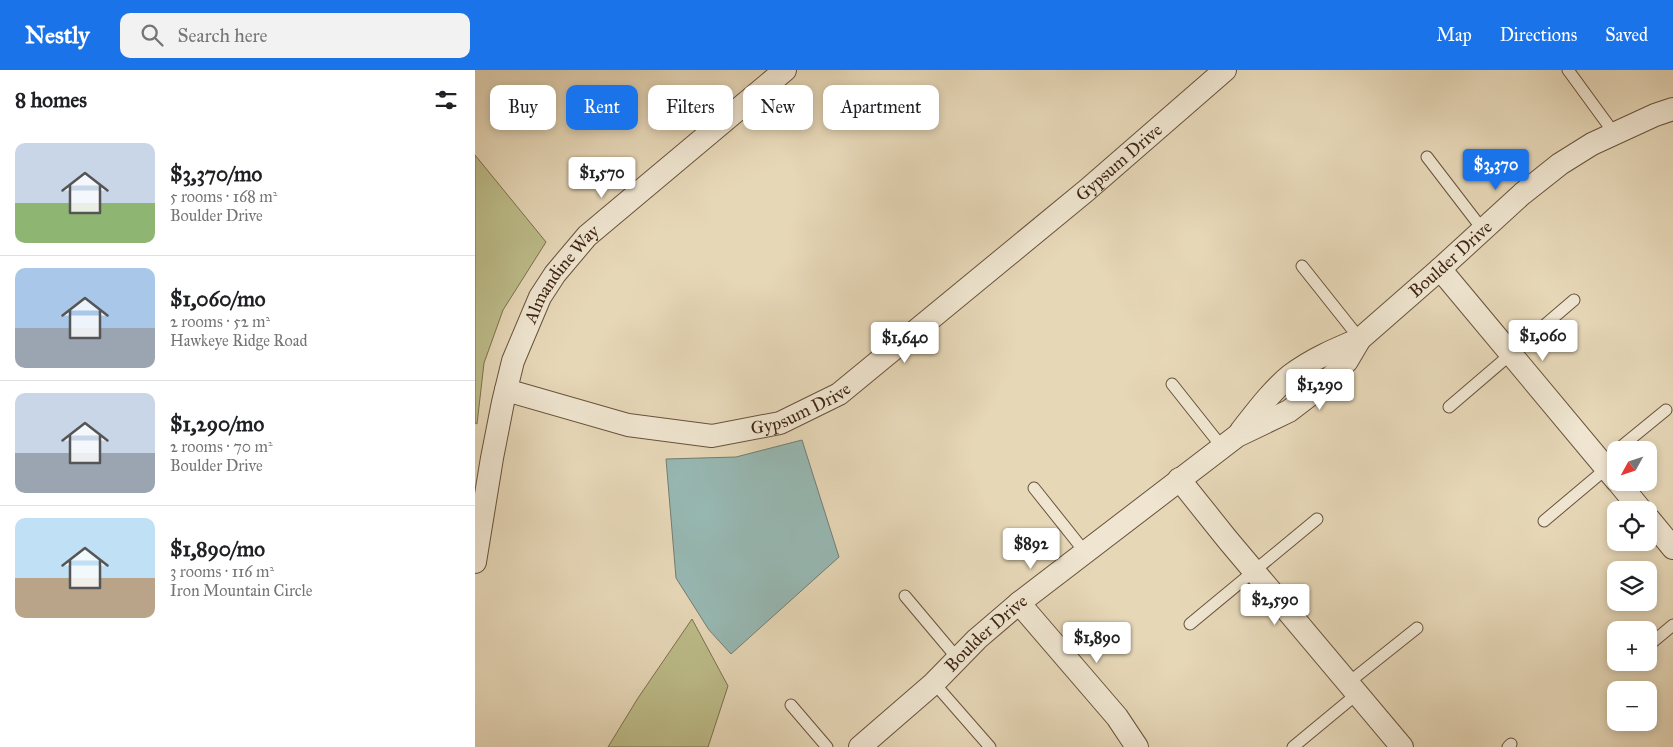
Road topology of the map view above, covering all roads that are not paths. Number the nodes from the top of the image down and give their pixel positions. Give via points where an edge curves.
1 (785, 70) edge
2 (1225, 70) edge
3 (1568, 70) edge
4 (1673, 109) edge
5 (1614, 133) junction
6 (1427, 157) dead end
7 (1483, 230) junction
8 (1302, 266) dead end
9 (1441, 269) junction
10 (1574, 300) dead end
11 (1360, 339) junction
12 (1511, 354) junction
13 (1172, 384) dead end
14 (506, 390) junction
15 (1449, 407) dead end
16 (1665, 410) dead end
17 (1636, 441) edge
18 (1230, 442) junction
19 (1607, 459) edge
20 (1607, 471) edge
21 (1179, 479) junction
22 (1034, 488) dead end
23 (1317, 519) dead end
24 (1544, 521) dead end
25 (1657, 529) edge
26 (1673, 548) edge
27 (1085, 552) junction
28 (475, 562) edge
29 (1253, 571) junction
30 (905, 596) dead end
31 (1019, 603) junction
32 (1189, 624) dead end
33 (1673, 625) edge
34 (1417, 628) dead end
35 (1657, 638) edge
36 (958, 659) junction
37 (934, 683) junction
38 (1353, 688) junction
39 (791, 705) dead end
40 (827, 747) edge
41 (860, 747) edge
42 (990, 747) edge
43 (1137, 747) edge
44 (1293, 747) edge
45 (1402, 747) edge

1 - 14 street, Almandine Way via 587,236 555,274 540,298 513,361
2 - 14 street, Gypsum Drive via 1087,190 839,394 779,423 711,436 628,425
3 - 5 lane
4 - 5 street, Boulder Drive
5 - 7 street, Boulder Drive via 1560,164
6 - 7 lane
7 - 9 street, Boulder Drive
8 - 11 lane
9 - 11 street, Boulder Drive
9 - 12 street
10 - 12 lane
11 - 18 street, Boulder Drive via 1326,352 1290,376
12 - 15 lane
12 - 19 street
13 - 18 lane
14 - 28 street, Almandine Way
16 - 17 lane
18 - 21 street, Boulder Drive
20 - 24 lane
21 - 27 street, Boulder Drive
21 - 29 street
22 - 27 lane
23 - 29 lane
25 - 26 street
27 - 31 street, Boulder Drive
29 - 32 lane
29 - 38 street
30 - 36 lane
31 - 36 street, Boulder Drive
31 - 43 street via 1117,717
33 - 35 lane
34 - 38 lane
36 - 37 street, Boulder Drive
37 - 41 street, Boulder Drive
37 - 42 lane
38 - 44 lane
38 - 45 street
39 - 40 lane

